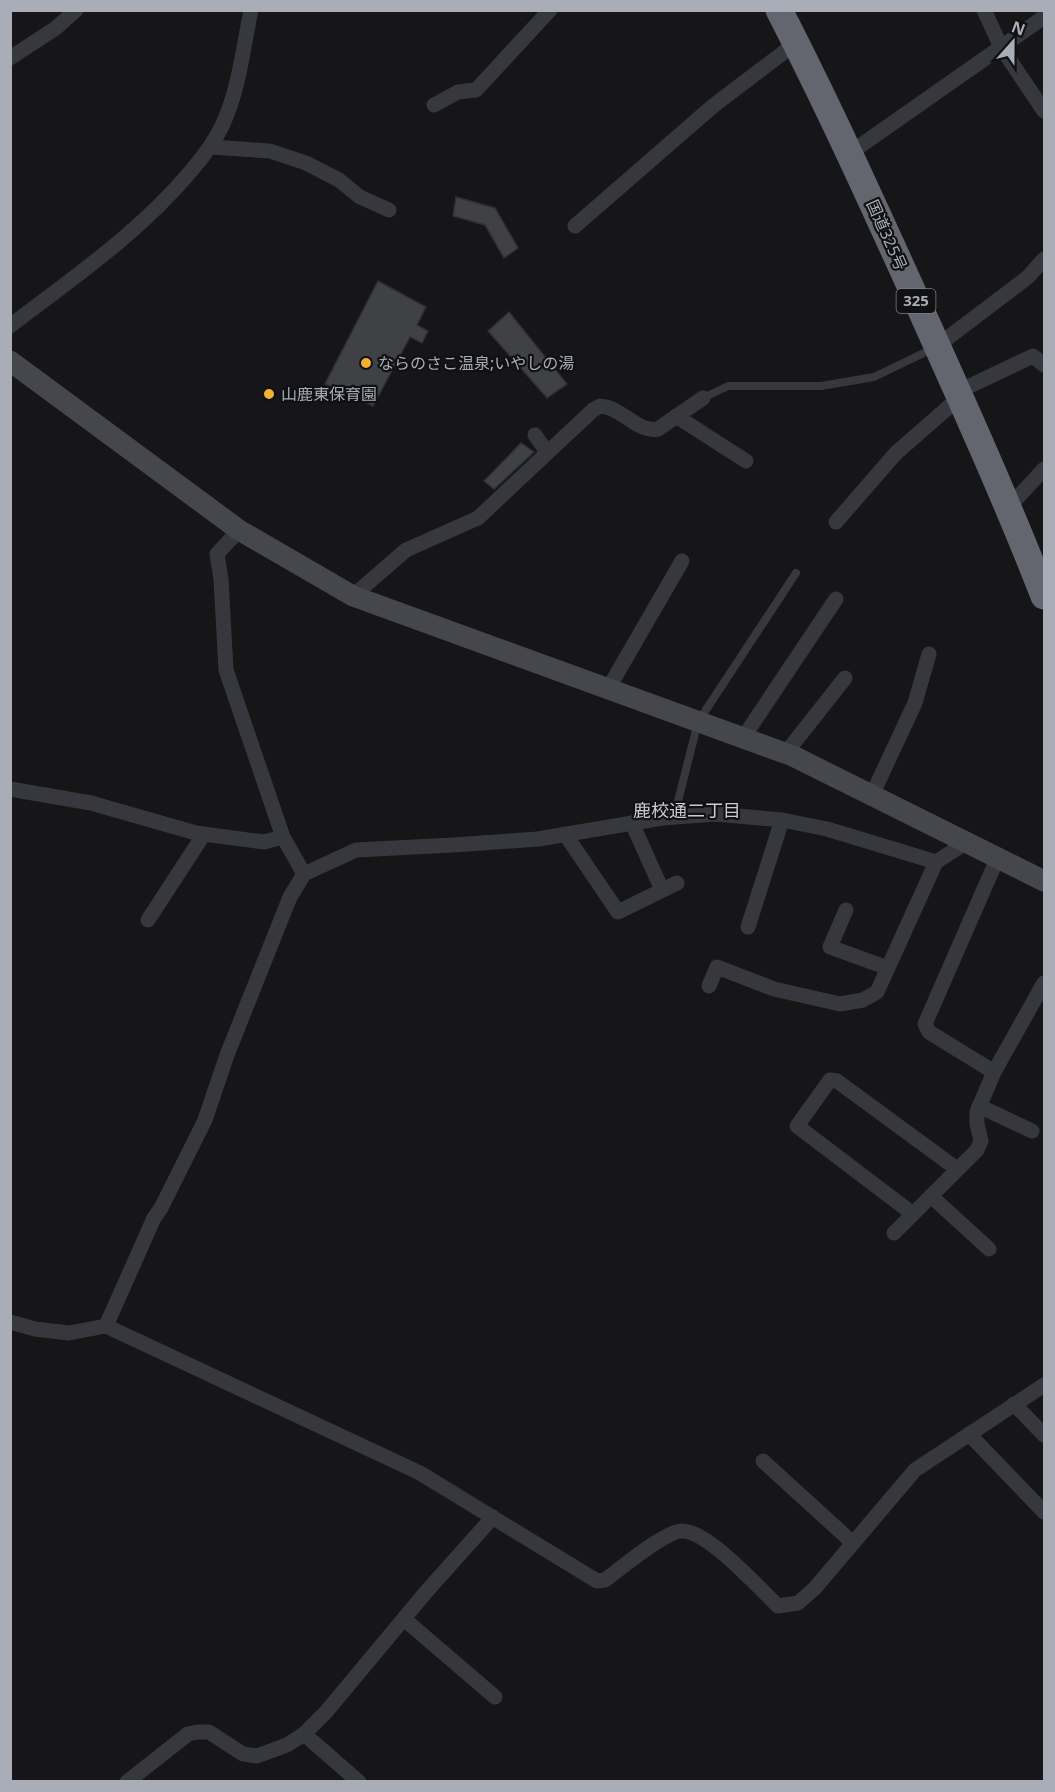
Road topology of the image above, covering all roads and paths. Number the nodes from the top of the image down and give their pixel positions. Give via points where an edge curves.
1 (76, 10) edge
2 (251, 10) edge
3 (550, 10) edge
4 (778, 10) edge
5 (984, 10) edge
6 (1044, 17) edge
7 (796, 43) junction
8 (1002, 47) junction
9 (10, 58) edge
10 (1039, 89) edge
11 (434, 105) dead end
12 (1044, 111) edge
13 (211, 147) junction
14 (850, 153) junction
15 (389, 210) dead end
16 (575, 226) dead end
17 (1044, 259) edge
18 (10, 326) edge
19 (937, 346) junction
20 (10, 361) edge
21 (1044, 365) edge
22 (958, 395) junction
23 (703, 398) joint
24 (676, 416) junction
25 (535, 435) dead end
26 (547, 452) junction
27 (746, 461) dead end
28 (1044, 469) edge
29 (1007, 509) junction
30 (836, 522) dead end
31 (239, 530) junction
32 (682, 561) dead end
33 (796, 573) dead end
34 (1043, 586) edge
35 (353, 596) junction
36 (836, 599) dead end
37 (928, 654) dead end
38 (845, 678) dead end
39 (608, 689) junction
40 (698, 722) junction
41 (743, 738) junction
42 (785, 753) junction
43 (10, 789) edge
44 (872, 795) junction
45 (674, 817) junction
46 (782, 820) junction
47 (632, 823) junction
48 (204, 834) junction
49 (565, 834) junction
50 (283, 837) junction
51 (967, 842) junction
52 (998, 857) junction
53 (936, 862) junction
54 (304, 874) junction
55 (1044, 881) edge
56 (677, 883) dead end
57 (662, 891) junction
58 (846, 910) dead end
59 (148, 920) dead end
60 (748, 927) dead end
61 (888, 968) junction
62 (709, 986) dead end
63 (1042, 993) edge
64 (994, 1072) junction
65 (979, 1106) junction
66 (1032, 1131) dead end
67 (957, 1169) junction
68 (931, 1196) junction
69 (913, 1214) junction
70 (894, 1233) dead end
71 (988, 1249) dead end
72 (10, 1322) edge
73 (106, 1326) junction
74 (1044, 1384) edge
75 (1014, 1404) junction
76 (969, 1434) junction
77 (1044, 1436) edge
78 (763, 1461) dead end
79 (1044, 1512) edge
80 (493, 1517) junction
81 (853, 1543) junction
82 (404, 1618) junction
83 (495, 1697) dead end
84 (304, 1734) junction
85 (127, 1782) edge
86 (359, 1782) edge

1 - 9 street
2 - 13 street via 233,98
3 - 11 street via 476,90 458,92
4 - 7 highway, 国道325号 / 325
5 - 8 street
6 - 8 street
7 - 14 highway, 国道325号 / 325
7 - 16 street via 713,106
8 - 10 street
8 - 14 street
10 - 12 street
13 - 15 street via 270,151 306,163
13 - 18 street via 171,194 102,256
14 - 19 highway, 国道325号 / 325
17 - 19 street via 1028,277
19 - 22 highway, 国道325号 / 325
19 - 23 lane via 874,377 821,386 728,386
20 - 31 street
21 - 22 street via 1033,356
22 - 29 highway, 国道325号 / 325
22 - 30 street via 896,453
23 - 24 street
24 - 26 street via 651,430 612,408 600,406
24 - 27 street
25 - 26 street
26 - 35 street via 478,518 406,550
28 - 29 street
29 - 34 highway, 国道325号 / 325
31 - 35 street
31 - 50 street via 217,554 226,670
32 - 39 street
33 - 40 lane
35 - 39 street
36 - 41 street
37 - 44 street via 915,703
38 - 42 street
39 - 40 street
40 - 41 street
40 - 45 lane
41 - 42 street
42 - 44 street
43 - 48 street via 91,803
44 - 51 street
45 - 46 street via 716,813
45 - 47 street
46 - 53 street
46 - 60 street
47 - 49 street
47 - 57 street
48 - 50 street via 264,842
48 - 59 street
49 - 54 street via 356,850
49 - 57 street via 618,912
50 - 54 street
51 - 52 street
51 - 53 street
52 - 55 street
52 - 64 street via 925,1024 929,1032
53 - 61 street
54 - 73 street via 290,897 205,1120 154,1218
56 - 57 street
58 - 61 street via 830,947
61 - 62 street via 877,992 863,1000 840,1004 774,988 717,967
63 - 64 street
64 - 65 street
65 - 66 street
65 - 67 street via 977,1124 981,1141
67 - 68 street
67 - 69 street via 837,1081 830,1080 797,1126
68 - 69 street
68 - 71 street
69 - 70 street
72 - 73 street via 69,1333
73 - 80 street via 420,1473
74 - 75 street
75 - 76 street
75 - 77 street
76 - 79 street
76 - 81 street via 915,1470
78 - 81 street
80 - 81 street via 597,1581 605,1580 653,1544 681,1530 697,1534 778,1606 798,1603
80 - 82 street
82 - 83 street
82 - 84 street
84 - 85 street via 257,1756 243,1754 209,1732 188,1734
84 - 86 street

